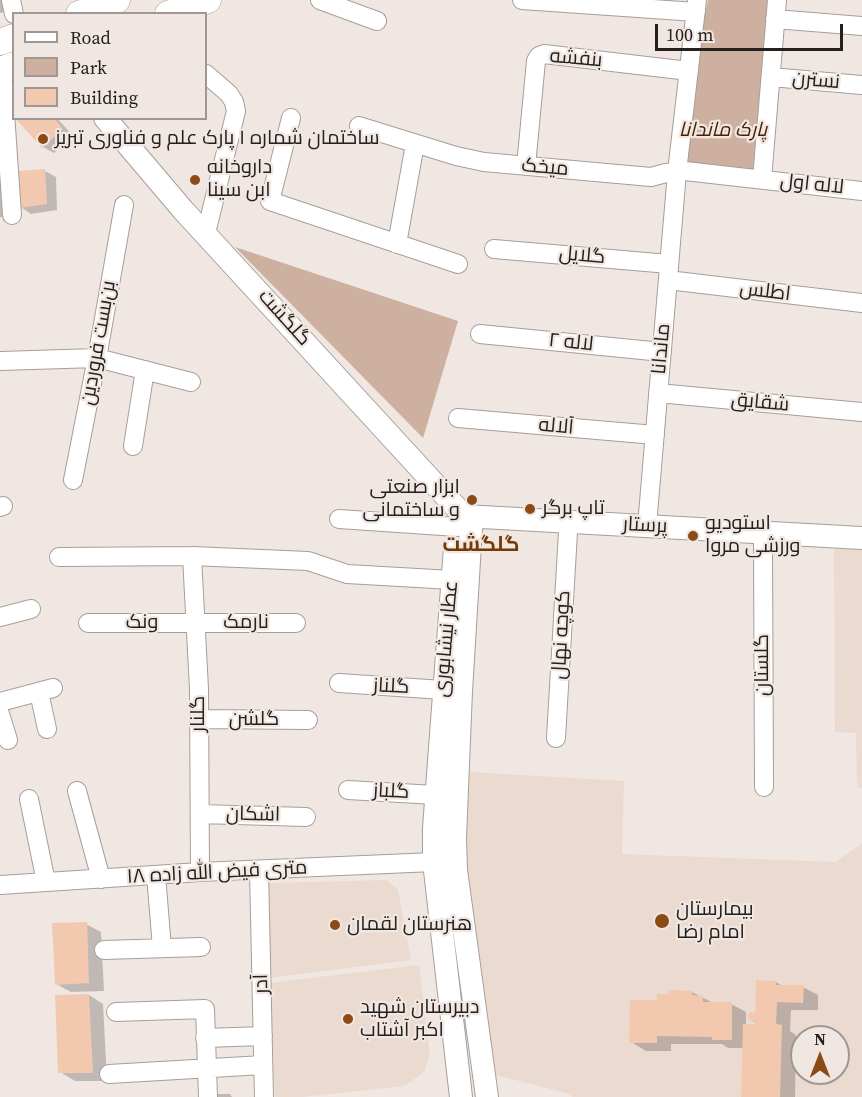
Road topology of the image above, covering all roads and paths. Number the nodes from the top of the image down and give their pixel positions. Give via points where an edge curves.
1 (117, 0) edge
2 (208, 0) edge
3 (320, 0) edge
4 (522, 0) edge
5 (777, 0) edge
6 (697, 6) edge
7 (84, 12) edge
8 (174, 12) edge
9 (776, 19) junction
10 (377, 21) dead end
11 (862, 26) edge
12 (5, 68) edge
13 (689, 71) junction
14 (207, 75) edge
15 (771, 77) junction
16 (862, 85) edge
17 (291, 118) dead end
18 (107, 120) edge
19 (359, 126) dead end
20 (415, 144) junction
21 (526, 166) junction
22 (677, 172) junction
23 (762, 179) junction
24 (862, 191) edge
25 (124, 205) dead end
26 (12, 214) dead end
27 (206, 233) junction
28 (397, 244) junction
29 (494, 249) dead end
30 (458, 264) dead end
31 (669, 272) junction
32 (862, 303) edge
33 (480, 334) dead end
34 (662, 352) junction
35 (97, 358) junction
36 (0, 361) edge
37 (145, 370) junction
38 (191, 382) dead end
39 (658, 393) junction
40 (862, 412) edge
41 (458, 418) dead end
42 (654, 435) junction
43 (133, 446) dead end
44 (73, 480) dead end
45 (339, 519) dead end
46 (464, 523) junction
47 (647, 526) junction
48 (568, 532) junction
49 (862, 538) edge
50 (763, 543) junction
51 (862, 548) edge
52 (192, 556) junction
53 (59, 557) dead end
54 (452, 580) junction
55 (31, 609) dead end
56 (0, 617) edge
57 (88, 623) dead end
58 (196, 623) junction
59 (296, 623) dead end
60 (339, 683) dead end
61 (443, 690) junction
62 (0, 702) edge
63 (0, 714) edge
64 (199, 719) junction
65 (308, 720) dead end
66 (47, 729) dead end
67 (556, 738) dead end
68 (8, 740) dead end
69 (764, 787) dead end
70 (348, 790) dead end
71 (77, 791) dead end
72 (435, 795) junction
73 (29, 799) dead end
74 (200, 814) junction
75 (306, 817) dead end
76 (434, 862) junction
77 (259, 870) junction
78 (200, 872) junction
79 (156, 875) junction
80 (101, 879) junction
81 (46, 882) junction
82 (0, 885) edge
83 (201, 947) dead end
84 (162, 948) junction
85 (104, 950) dead end
86 (116, 1012) dead end
87 (263, 1036) junction
88 (205, 1038) junction
89 (263, 1065) junction
90 (206, 1069) junction
91 (110, 1074) dead end
92 (208, 1097) edge
93 (264, 1097) edge
94 (461, 1097) edge
95 (477, 1097) edge
96 (487, 1097) edge

1 - 7 highway
2 - 8 highway
3 - 10 street
4 - 6 street
5 - 9 street
6 - 13 street, ماندانا
9 - 11 street
9 - 15 street
12 - 26 street
13 - 21 street, بنفشه via 539,56
13 - 22 street, ماندانا
14 - 27 street via 229,94 236,111
15 - 16 street, نسترن
15 - 23 street
17 - 28 street via 270,201
18 - 27 main road, گلگشت
19 - 20 street, میخک
20 - 21 street, میخک via 484,162
20 - 28 street
21 - 22 street, میخک via 651,177
22 - 23 street
22 - 31 street, ماندانا
23 - 24 street, لاله اول
25 - 35 street, بن‌بست فروردین
27 - 46 main road, گلگشت
28 - 30 street
29 - 31 street, گلایل
31 - 32 street, اطلس
31 - 34 street, ماندانا
33 - 34 street, لاله ۲
34 - 39 street, ماندانا
35 - 36 street
35 - 37 street
35 - 44 street, بن‌بست فروردین
37 - 38 street
37 - 43 street
39 - 40 street, شقایق
39 - 42 street, ماندانا
41 - 42 street, آلاله
42 - 47 street, ماندانا
45 - 46 street
46 - 47 main road, پرستار
46 - 48 main road, پرستار
46 - 54 main road, عطار نیشابوری
46 - 96 main road, عطار نیشابوری via 454,838
47 - 49 main road, پرستار
48 - 50 main road, پرستار
48 - 67 street, کوچه نهال
50 - 51 main road, پرستار
50 - 69 street, گلستان
52 - 53 street
52 - 54 street via 308,561 347,574
52 - 58 street, گلنار
54 - 61 main road, عطار نیشابوری
55 - 56 street
57 - 58 street, ونک
58 - 59 street, نارمک
58 - 64 street, گلنار
60 - 61 street, گلناز
61 - 72 main road, عطار نیشابوری
62 - 66 street via 46,690
63 - 68 street
64 - 65 street, گلشن
64 - 74 street, گلنار
70 - 72 street, گلباز
71 - 80 street
72 - 76 main road, عطار نیشابوری
73 - 81 street
74 - 75 street, اشکان
74 - 78 street, گلنار
76 - 77 street, ۱۸ متری فیض الله زاده
76 - 94 main road, عطار نیشابوری
77 - 78 street, ۱۸ متری فیض الله زاده
77 - 87 street, آدر
78 - 79 street, ۱۸ متری فیض الله زاده
79 - 80 street, ۱۸ متری فیض الله زاده
79 - 84 street
80 - 81 street, ۱۸ متری فیض الله زاده
81 - 82 street, ۱۸ متری فیض الله زاده
83 - 84 street
84 - 85 street
86 - 88 street via 205,1009
87 - 88 street
87 - 89 street, آدر
88 - 90 street
89 - 90 street
89 - 93 street, آدر
90 - 91 street
90 - 92 street
95 - 96 main road

